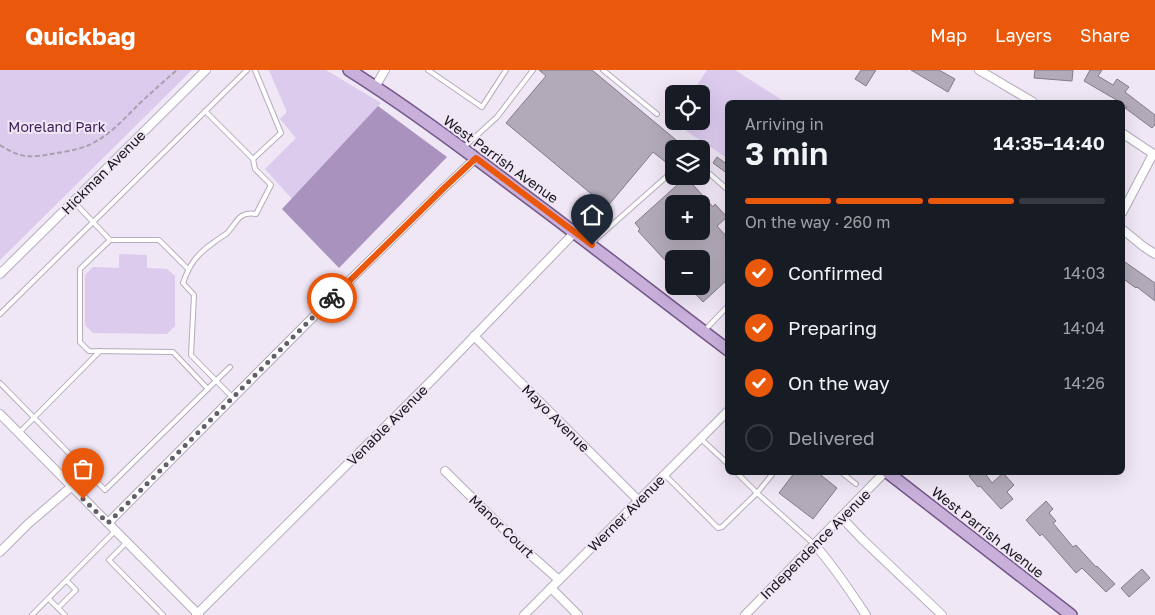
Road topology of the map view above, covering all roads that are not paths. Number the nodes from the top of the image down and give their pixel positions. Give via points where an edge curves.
1 (206, 70) edge
2 (247, 70) edge
3 (255, 70) edge
4 (349, 70) edge
5 (385, 70) edge
6 (428, 70) edge
7 (506, 70) edge
8 (533, 70) edge
9 (603, 70) edge
10 (979, 70) edge
11 (375, 87) junction
12 (1030, 100) edge
13 (205, 111) junction
14 (657, 114) dead end
15 (1125, 136) edge
16 (462, 148) junction
17 (1154, 155) edge
18 (476, 158) junction
19 (253, 159) junction
20 (710, 174) edge
21 (665, 178) edge
22 (725, 187) edge
23 (73, 201) junction
24 (1125, 208) edge
25 (93, 222) junction
26 (1125, 231) edge
27 (574, 232) junction
28 (110, 240) junction
29 (592, 245) junction
30 (1155, 254) edge
31 (188, 269) junction
32 (0, 274) edge
33 (725, 309) edge
34 (0, 314) edge
35 (704, 332) junction
36 (474, 336) junction
37 (725, 348) edge
38 (100, 351) junction
39 (230, 367) dead end
40 (216, 381) junction
41 (0, 383) edge
42 (208, 389) junction
43 (233, 398) junction
44 (0, 414) edge
45 (725, 414) edge
46 (34, 418) junction
47 (19, 433) junction
48 (700, 438) junction
49 (725, 461) edge
50 (445, 471) dead end
51 (664, 474) junction
52 (739, 475) edge
53 (772, 475) edge
54 (844, 475) edge
55 (883, 475) edge
56 (890, 475) edge
57 (856, 484) dead end
58 (71, 487) junction
59 (758, 493) junction
60 (638, 500) junction
61 (841, 517) junction
62 (108, 523) junction
63 (116, 531) junction
64 (127, 542) junction
65 (814, 544) junction
66 (0, 552) edge
67 (559, 580) junction
68 (67, 581) junction
69 (551, 588) junction
70 (49, 599) junction
71 (58, 608) junction
72 (197, 614) edge
73 (32, 615) edge
74 (65, 615) edge
75 (163, 615) edge
76 (524, 615) edge
77 (578, 615) edge
78 (745, 615) edge
79 (866, 615) edge
80 (942, 615) edge
81 (1071, 615) edge

1 - 23 street, Hickman Avenue
2 - 13 lane
3 - 19 lane via 281,133
4 - 11 main road, West Parrish Avenue
5 - 11 street
6 - 7 lane via 482,107
8 - 16 lane via 497,117
9 - 14 lane
10 - 12 street
11 - 16 main road, West Parrish Avenue
13 - 19 lane
13 - 25 lane
15 - 17 street
16 - 18 main road, West Parrish Avenue
17 - 24 street
18 - 27 main road, West Parrish Avenue
18 - 43 street
19 - 31 lane via 256,170 271,185 256,214 242,215 237,219 227,232 197,256
20 - 22 lane
21 - 29 lane
23 - 25 lane
23 - 32 street, Hickman Avenue
25 - 28 lane
25 - 34 lane
26 - 30 street
27 - 29 main road, West Parrish Avenue
27 - 36 street, Venable Avenue
28 - 31 lane via 159,240
28 - 38 lane via 80,269 80,342 88,351
29 - 35 main road, West Parrish Avenue
31 - 40 lane via 183,283 194,295 190,355
33 - 35 lane
35 - 37 main road, West Parrish Avenue
36 - 60 street, Mayo Avenue
36 - 72 street, Venable Avenue
38 - 42 lane via 172,352
38 - 46 lane
39 - 40 lane
40 - 42 lane
40 - 43 lane
41 - 46 lane
42 - 46 lane via 105,490
43 - 62 street
44 - 47 street
45 - 48 street, Werner Avenue
46 - 47 lane
47 - 58 street
48 - 49 lane
48 - 51 street, Werner Avenue
50 - 67 street, Manor Court
51 - 59 lane via 718,528
51 - 60 street, Werner Avenue
52 - 59 lane
53 - 59 lane
54 - 57 lane
55 - 61 street, Independence Avenue
56 - 81 main road, West Parrish Avenue
58 - 62 street
58 - 66 street
59 - 65 lane
60 - 67 street, Werner Avenue
61 - 65 street, Independence Avenue
61 - 80 street
62 - 63 street
63 - 64 street
63 - 68 lane
64 - 72 street
64 - 75 lane via 109,560
65 - 78 street, Independence Avenue
65 - 79 street
67 - 69 street, Werner Avenue
68 - 70 lane
68 - 71 lane via 76,590
69 - 76 street, Werner Avenue
69 - 77 street
70 - 71 lane
70 - 73 lane
71 - 74 lane

